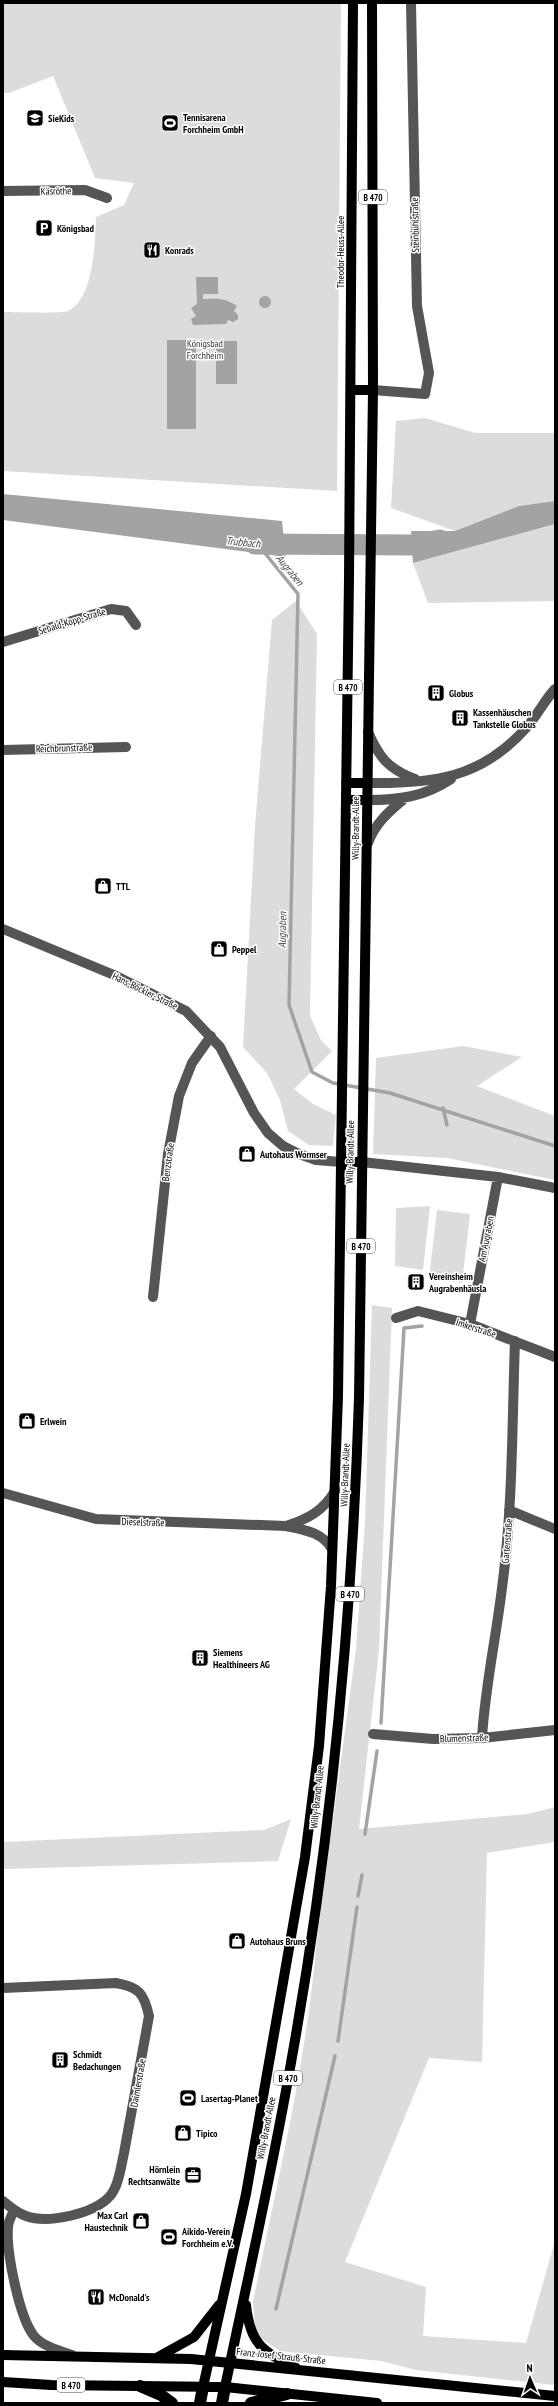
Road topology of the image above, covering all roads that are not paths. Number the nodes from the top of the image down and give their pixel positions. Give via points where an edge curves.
1 (353, 3) edge
2 (372, 3) edge
3 (411, 3) edge
4 (3, 191) edge
5 (107, 198) dead end
6 (351, 390) junction
7 (373, 390) junction
8 (349, 591) joint
9 (136, 625) dead end
10 (3, 642) edge
11 (555, 689) edge
12 (368, 732) junction
13 (126, 747) dead end
14 (3, 750) edge
15 (456, 776) junction
16 (418, 781) junction
17 (346, 782) junction
18 (367, 783) junction
19 (404, 799) junction
20 (346, 800) junction
21 (367, 800) junction
22 (366, 847) junction
23 (3, 929) edge
24 (211, 1036) junction
25 (341, 1162) junction
26 (362, 1162) junction
27 (498, 1177) junction
28 (555, 1188) edge
29 (153, 1297) dead end
30 (396, 1318) dead end
31 (470, 1324) junction
32 (515, 1341) junction
33 (555, 1357) edge
34 (334, 1491) junction
35 (3, 1493) edge
36 (509, 1510) junction
37 (286, 1526) junction
38 (555, 1529) edge
39 (332, 1549) junction
40 (555, 1730) edge
41 (373, 1734) dead end
42 (482, 1738) junction
43 (3, 1988) edge
44 (3, 2201) edge
45 (14, 2210) junction
46 (246, 2297) junction
47 (222, 2300) junction
48 (3, 2354) edge
49 (72, 2355) junction
50 (156, 2358) junction
51 (209, 2360) junction
52 (230, 2363) junction
53 (302, 2371) junction
54 (3, 2382) edge
55 (140, 2386) junction
56 (203, 2387) junction
57 (225, 2387) junction
58 (287, 2394) junction
59 (555, 2396) edge
60 (172, 2403) edge
61 (200, 2403) edge
62 (222, 2403) edge
63 (251, 2403) edge
64 (377, 2403) edge

1 - 6 main road, Theodor-Heuss-Allee / B 470
2 - 7 main road, B 470
3 - 7 street, Steinbühlstraße via 417,306 429,373 425,394
4 - 5 street, Käsröthe via 85,190
6 - 7 main road
6 - 8 main road, Theodor-Heuss-Allee / B 470
7 - 12 main road, Willy-Brandt-Allee / B 470
8 - 17 main road, Willy-Brandt-Allee / B 470
9 - 10 street, Sebald-Kopp-Straße via 126,611 111,609
11 - 15 street via 521,734 491,759
12 - 16 street via 378,753 389,766 402,775
12 - 18 main road, Willy-Brandt-Allee / B 470
13 - 14 street, Reichbrunstraße
15 - 16 street
15 - 19 street via 440,786
16 - 18 street
17 - 18 main road
17 - 20 main road, Willy-Brandt-Allee / B 470
18 - 21 main road, Willy-Brandt-Allee / B 470
19 - 21 street
19 - 22 street via 380,820
20 - 21 main road
20 - 25 main road, Willy-Brandt-Allee / B 470
21 - 22 main road, Willy-Brandt-Allee / B 470
22 - 26 main road, Willy-Brandt-Allee / B 470
23 - 24 street, Hans-Böckler-Straße via 155,994 186,1011
24 - 25 street, Hans-Böckler-Straße via 228,1060 254,1113 268,1133 283,1146 299,1154 316,1160
24 - 29 street, Benzstraße via 192,1063 180,1096 168,1154
25 - 26 main road
25 - 34 main road, Willy-Brandt-Allee / B 470
26 - 27 street
26 - 46 main road, Willy-Brandt-Allee / B 470 via 360,1398 355,1534 346,1646 317,1900 292,2056
27 - 28 street
27 - 31 street, Am Augraben
30 - 31 street, Imkerstraße via 418,1311
31 - 32 street, Imkerstraße
32 - 33 street, Imkerstraße
32 - 36 street, Gartenstraße
34 - 37 street, Dieselstraße via 328,1503 317,1512
34 - 39 main road, Willy-Brandt-Allee / B 470
35 - 37 street, Dieselstraße via 96,1519
36 - 38 street
36 - 42 street, Gartenstraße via 502,1588 484,1700
37 - 39 street, Dieselstraße via 312,1532 327,1539
39 - 47 main road, Willy-Brandt-Allee / B 470 via 319,1738 305,1857 246,2194
40 - 42 street, Blumenstraße
41 - 42 street, Blumenstraße via 433,1739
43 - 45 street, Daimlerstraße via 116,1984 131,1986 141,1993 149,2016 120,2173 110,2196 81,2213 61,2217 27,2216
44 - 45 street, Daimlerstraße
45 - 49 street via 8,2226 8,2238 19,2306 34,2336 53,2348
46 - 52 main road, Willy-Brandt-Allee / B 470
46 - 53 main road via 248,2320 254,2339 280,2360
47 - 50 main road via 194,2337
47 - 51 main road, Willy-Brandt-Allee / B 470
48 - 49 main road, Franz-Josef-Strauß-Straße
49 - 50 main road, Franz-Josef-Strauß-Straße
50 - 51 main road, Franz-Josef-Strauß-Straße
51 - 52 main road, Franz-Josef-Strauß-Straße
51 - 56 main road, B 470
52 - 53 main road, Franz-Josef-Strauß-Straße
52 - 57 main road, B 470
53 - 59 main road, Franz-Josef-Strauß-Straße
54 - 55 main road, B 470
55 - 56 main road, B 470
55 - 60 highway
56 - 57 main road, B 470
56 - 61 highway
57 - 58 main road
57 - 62 highway
58 - 63 highway
58 - 64 main road

